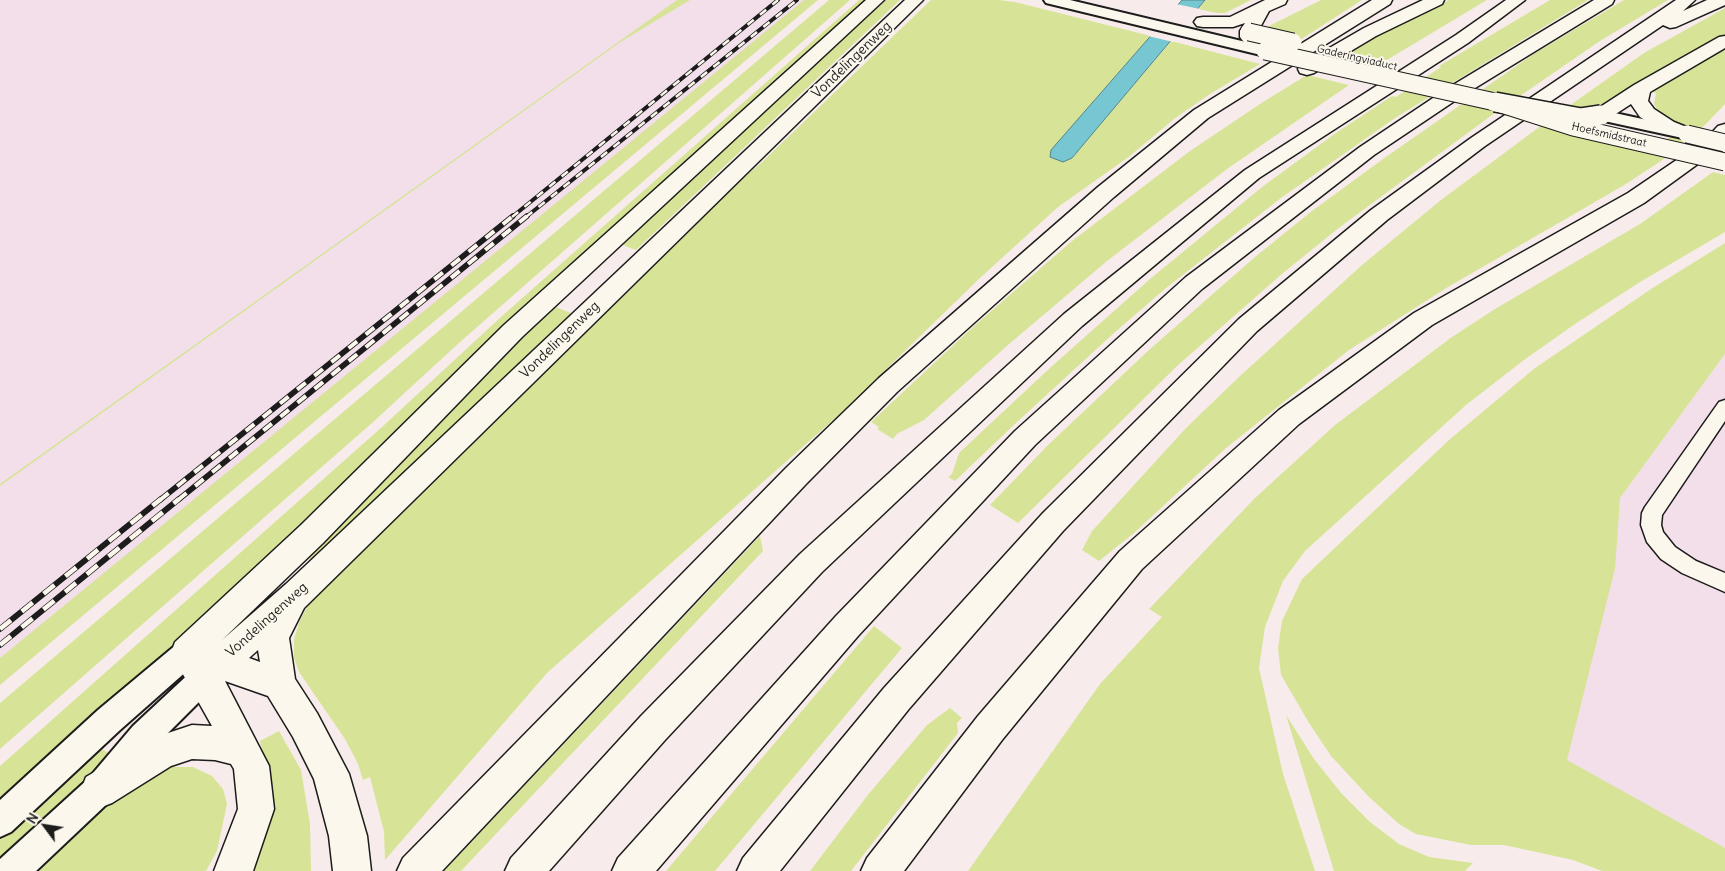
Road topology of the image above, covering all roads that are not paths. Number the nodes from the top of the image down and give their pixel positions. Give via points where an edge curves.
1 (876, 0) edge
2 (914, 0) edge
3 (1051, 0) edge
4 (1113, 0) edge
5 (1279, 0) edge
6 (1384, 0) edge
7 (1436, 0) edge
8 (1517, 0) edge
9 (1537, 0) edge
10 (1606, 0) edge
11 (1687, 0) edge
12 (1722, 0) edge
13 (1262, 9) junction
14 (1203, 22) junction
15 (1249, 32) junction
16 (1462, 39) junction
17 (1725, 41) edge
18 (1626, 43) junction
19 (1265, 51) junction
20 (1641, 89) junction
21 (1495, 102) junction
22 (1601, 115) junction
23 (1725, 130) edge
24 (1687, 134) junction
25 (1725, 143) edge
26 (1725, 162) edge
27 (1029, 259) junction
28 (1725, 406) edge
29 (1725, 583) edge
30 (297, 594) junction
31 (203, 665) junction
32 (280, 684) junction
33 (242, 749) junction
34 (99, 790) junction
35 (0, 822) edge
36 (350, 853) edge
37 (12, 871) edge
38 (233, 871) edge
39 (416, 871) edge
40 (524, 871) edge
41 (631, 871) edge
42 (756, 871) edge
43 (880, 871) edge

1 - 31 main road, Vondelingenweg via 513,331 312,534
2 - 30 main road, Vondelingenweg
3 - 19 street, Gaderingviaduct
4 - 14 street, Gaderingviaduct
5 - 13 main road
6 - 27 main road via 1201,114
7 - 27 main road via 1370,32 1249,103
8 - 16 main road
9 - 16 main road
10 - 41 main road via 1366,150 1194,283 1025,438 847,626
11 - 18 main road
12 - 18 main road
13 - 14 main road via 1233,22
13 - 15 main road
14 - 15 street, Gaderingviaduct
15 - 19 main road via 1254,43
15 - 22 street, Gaderingviaduct, bridge
16 - 40 main road via 1252,174 1073,320 811,563 653,728
17 - 20 main road
18 - 42 main road via 1478,142 1379,215 1248,325 1053,522 896,700
19 - 21 street, Gaderingviaduct, bridge
20 - 22 main road
20 - 24 main road via 1638,101 1647,113
21 - 22 main road, bridge via 1582,118
21 - 26 street, Hoefsmidstraat, bridge via 1573,127
22 - 24 street, Hoefsmidstraat
23 - 43 main road via 1710,146 1636,198 1423,319 1289,417 1131,560 990,728
24 - 25 street, Hoefsmidstraat, bridge
27 - 39 main road via 888,385 796,476
28 - 29 street via 1652,513 1651,525 1654,536 1668,553 1689,567
30 - 31 main road, Vondelingenweg
30 - 32 main road via 277,625 273,638
31 - 32 main road
31 - 33 main road
31 - 34 street, Vondelingenweg
31 - 35 street, Vondelingenweg via 109,720
32 - 36 main road via 331,774
33 - 34 main road via 192,742 162,751
33 - 38 main road via 251,766 256,809 242,854
34 - 37 street, Vondelingenweg

